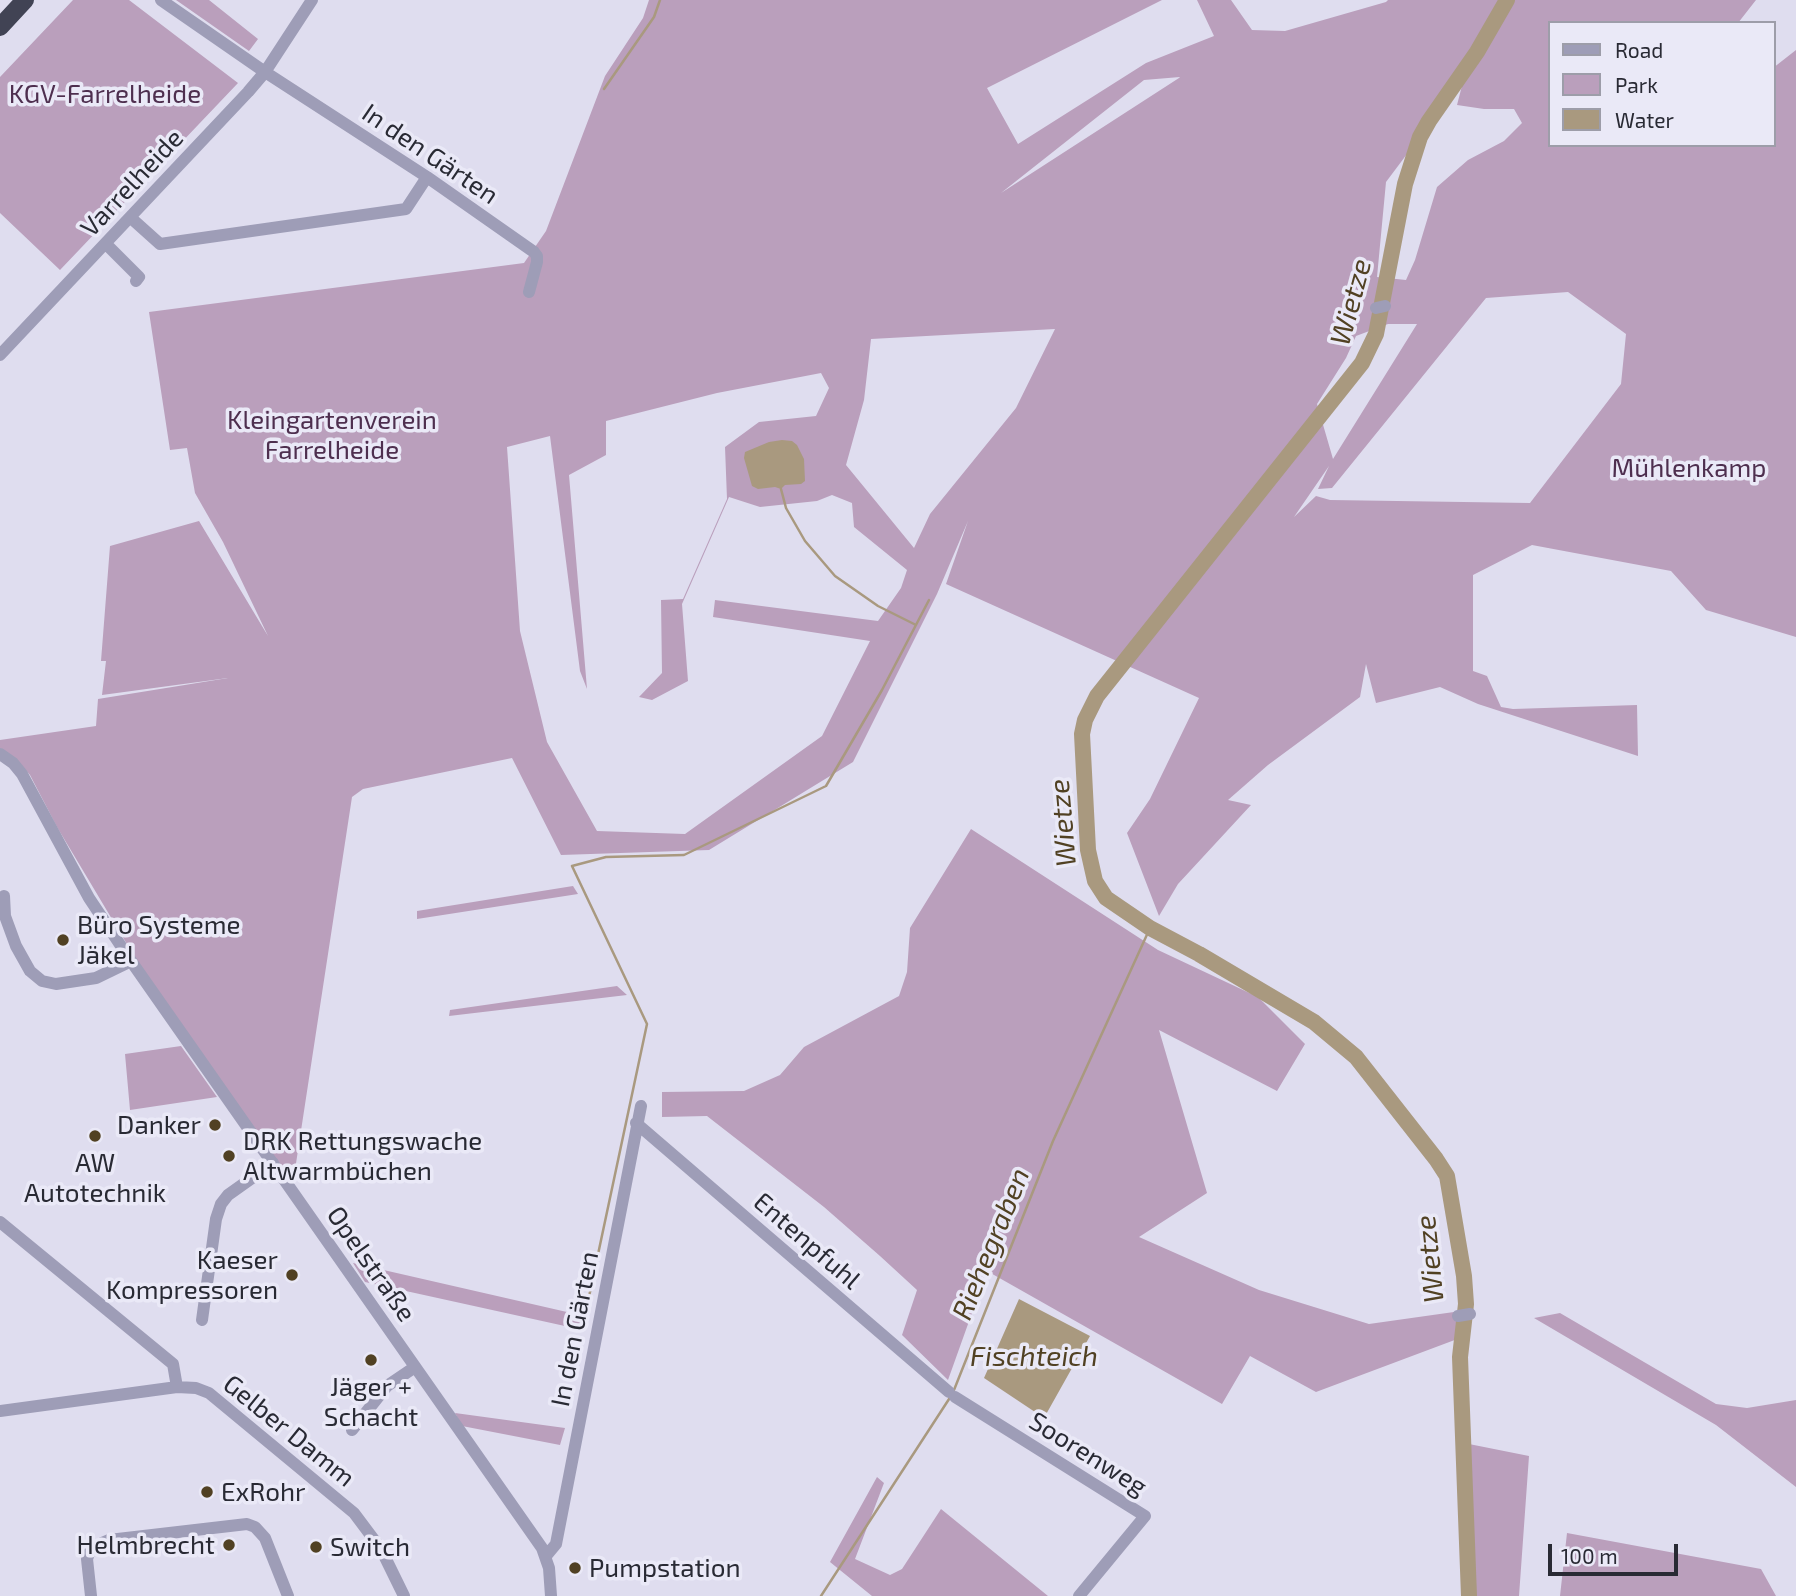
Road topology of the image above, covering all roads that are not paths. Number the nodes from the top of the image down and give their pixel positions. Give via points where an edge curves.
1 (25, 0) edge
2 (161, 0) edge
3 (312, 0) edge
4 (0, 27) edge
5 (265, 72) junction
6 (427, 177) junction
7 (131, 218) junction
8 (107, 244) junction
9 (135, 281) dead end
10 (529, 292) dead end
11 (0, 355) edge
12 (0, 754) edge
13 (4, 896) dead end
14 (131, 961) junction
15 (640, 1106) dead end
16 (636, 1123) junction
17 (272, 1163) junction
18 (0, 1222) edge
19 (202, 1321) dead end
20 (415, 1367) junction
21 (177, 1387) junction
22 (952, 1395) joint
23 (0, 1411) edge
24 (352, 1430) dead end
25 (546, 1556) junction
26 (1084, 1594) edge
27 (91, 1596) edge
28 (288, 1596) edge
29 (404, 1596) edge
30 (551, 1596) edge

1 - 4 highway
2 - 5 street, In den Gärten
3 - 5 street, Varrelheide
5 - 6 street, In den Gärten
5 - 7 street, Varrelheide
6 - 7 street via 406,209 160,244
6 - 10 street, In den Gärten via 534,252 537,262
7 - 8 street, Varrelheide
8 - 9 street via 139,277
8 - 11 street, Varrelheide
12 - 14 street, Opelstraße via 22,774 89,898
13 - 14 street via 5,916 16,946 30,971 42,981 55,984 96,978
14 - 17 street, Opelstraße
15 - 16 street, In den Gärten
16 - 22 street, Entenpfuhl
16 - 25 street, In den Gärten via 556,1544
17 - 19 street via 220,1204
17 - 20 street, Opelstraße
18 - 21 street via 173,1364
20 - 24 street via 387,1386
20 - 25 street, Opelstraße
21 - 23 street
21 - 29 street, Gelber Damm via 209,1393 354,1513 381,1549
22 - 26 street, Soorenweg via 1145,1516
25 - 30 street, Opelstraße
27 - 28 street via 87,1559 102,1543 247,1524 265,1538

